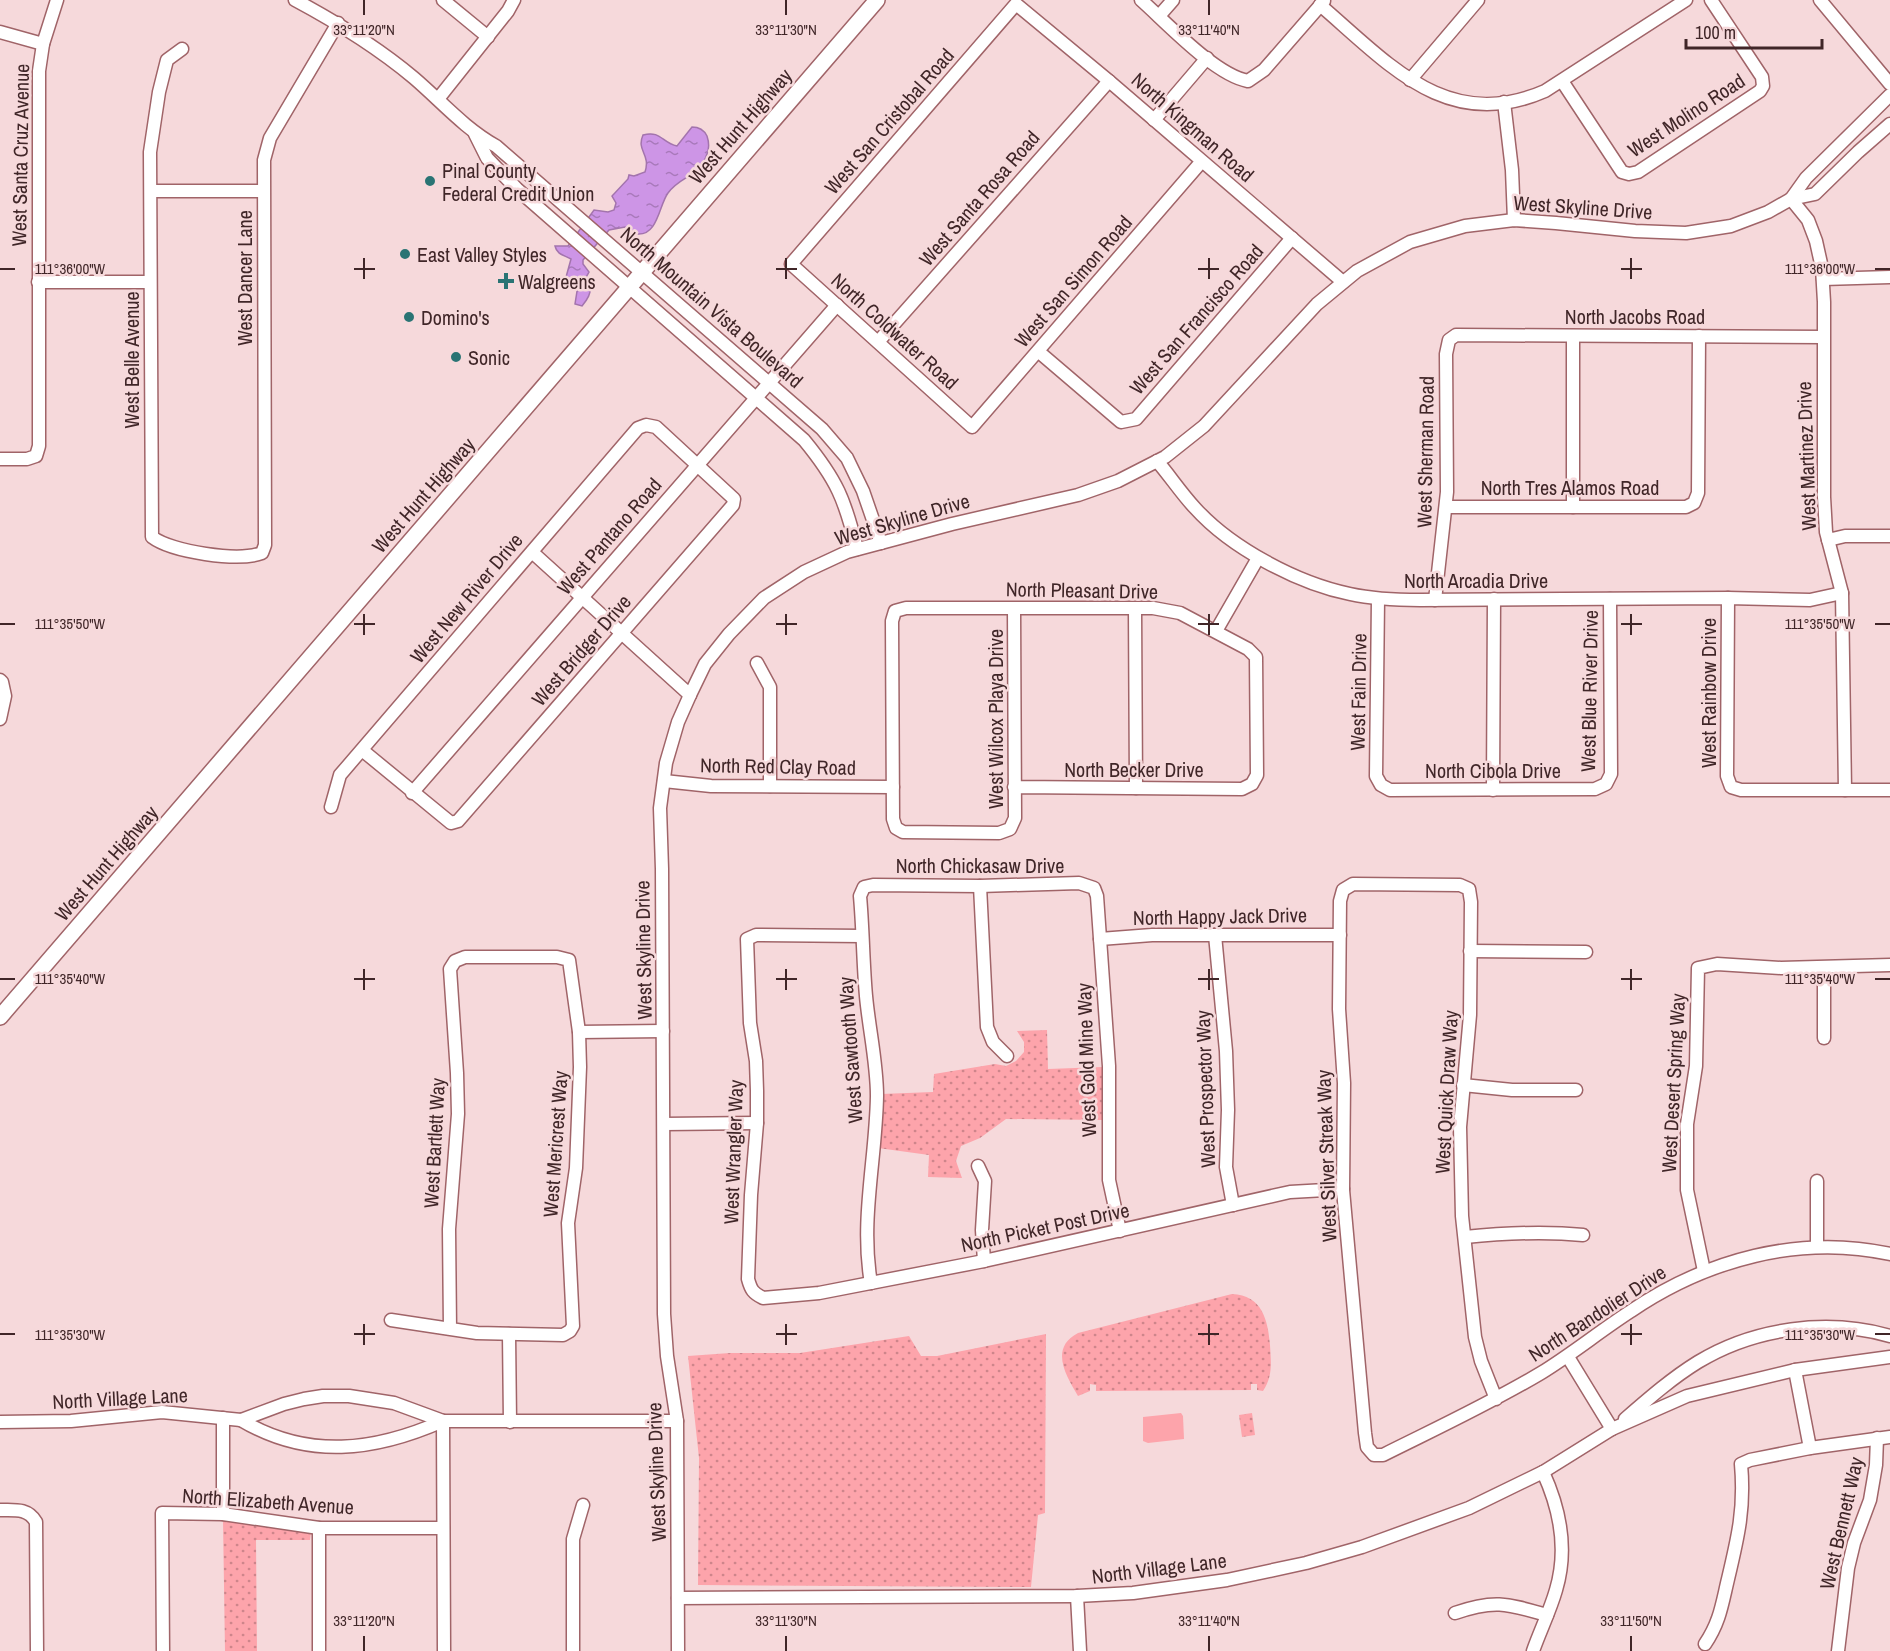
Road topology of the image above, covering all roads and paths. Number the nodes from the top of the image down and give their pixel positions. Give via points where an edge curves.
1 (57, 0) edge
2 (295, 0) edge
3 (443, 0) edge
4 (514, 0) edge
5 (877, 0) edge
6 (1141, 0) edge
7 (1173, 0) edge
8 (1478, 0) edge
9 (1686, 0) edge
10 (1712, 0) edge
11 (1820, 0) edge
12 (1322, 3) edge
13 (1016, 4) joint
14 (1159, 16) junction
15 (338, 23) junction
16 (0, 32) edge
17 (488, 37) junction
18 (44, 44) junction
19 (182, 49) dead end
20 (1206, 58) junction
21 (1410, 80) junction
22 (1109, 81) junction
23 (1562, 81) junction
24 (1890, 84) edge
25 (1890, 95) edge
26 (438, 99) junction
27 (1504, 102) junction
28 (1154, 120) junction
29 (1890, 124) edge
30 (475, 134) junction
31 (1202, 161) junction
32 (151, 191) junction
33 (263, 191) junction
34 (1791, 199) junction
35 (1514, 220) junction
36 (1292, 238) junction
37 (791, 264) joint
38 (641, 273) junction
39 (1890, 278) edge
40 (1823, 279) junction
41 (38, 282) junction
42 (150, 282) junction
43 (1343, 282) junction
44 (628, 288) junction
45 (837, 305) junction
46 (1573, 336) junction
47 (1699, 336) junction
48 (1823, 337) junction
49 (1449, 340) joint
50 (878, 342) junction
51 (1039, 352) junction
52 (768, 382) junction
53 (754, 398) junction
54 (972, 426) joint
55 (0, 459) edge
56 (1157, 461) junction
57 (697, 464) junction
58 (1446, 507) junction
59 (1573, 507) junction
60 (1890, 536) edge
61 (152, 537) joint
62 (1828, 540) junction
63 (880, 543) junction
64 (857, 549) junction
65 (532, 552) junction
66 (1258, 558) junction
67 (1842, 593) junction
68 (582, 597) junction
69 (1728, 598) junction
70 (1378, 599) junction
71 (1610, 599) junction
72 (1435, 600) junction
73 (1494, 600) junction
74 (1014, 608) junction
75 (1135, 608) junction
76 (1216, 631) junction
77 (622, 633) junction
78 (757, 663) dead end
79 (1, 681) edge
80 (690, 695) junction
81 (0, 719) edge
82 (362, 750) junction
83 (663, 781) junction
84 (1252, 784) joint
85 (1606, 784) joint
86 (1381, 785) joint
87 (770, 786) junction
88 (892, 787) junction
89 (1014, 787) junction
90 (1136, 788) junction
91 (1493, 790) junction
92 (1845, 790) junction
93 (1890, 790) edge
94 (412, 793) junction
95 (331, 807) dead end
96 (980, 886) junction
97 (864, 887) joint
98 (1094, 888) joint
99 (1343, 890) joint
100 (1215, 935) junction
101 (1340, 935) junction
102 (862, 936) junction
103 (1100, 939) junction
104 (1470, 951) junction
105 (1586, 952) dead end
106 (455, 961) joint
107 (1890, 965) edge
108 (1824, 968) junction
109 (0, 1017) edge
110 (663, 1031) junction
111 (579, 1032) junction
112 (1824, 1038) dead end
113 (1007, 1056) dead end
114 (1463, 1085) junction
115 (1576, 1090) dead end
116 (757, 1123) junction
117 (664, 1124) junction
118 (978, 1167) dead end
119 (1816, 1181) dead end
120 (1343, 1189) junction
121 (1233, 1205) junction
122 (1120, 1231) junction
123 (1583, 1235) dead end
124 (1465, 1237) junction
125 (1817, 1247) junction
126 (1890, 1254) edge
127 (984, 1261) junction
128 (1704, 1271) junction
129 (871, 1283) junction
130 (755, 1293) joint
131 (391, 1320) dead end
132 (450, 1329) junction
133 (509, 1334) junction
134 (1890, 1336) edge
135 (1568, 1357) junction
136 (1890, 1357) edge
137 (1795, 1370) junction
138 (1497, 1399) junction
139 (223, 1418) junction
140 (241, 1420) junction
141 (444, 1421) junction
142 (677, 1421) junction
143 (0, 1422) edge
144 (510, 1422) junction
145 (1612, 1429) junction
146 (1884, 1438) edge
147 (1810, 1448) junction
148 (1374, 1455) joint
149 (1543, 1472) junction
150 (583, 1505) dead end
151 (0, 1510) edge
152 (223, 1514) junction
153 (443, 1527) junction
154 (319, 1528) junction
155 (1077, 1596) junction
156 (678, 1598) junction
157 (1455, 1613) dead end
158 (1547, 1615) junction
159 (1705, 1644) dead end
160 (37, 1651) edge
161 (163, 1651) edge
162 (319, 1651) edge
163 (444, 1651) edge
164 (573, 1651) edge
165 (678, 1651) edge
166 (1080, 1651) edge
167 (1533, 1651) edge
168 (1838, 1651) edge

1 - 18 street, West Santa Cruz Avenue
2 - 15 street, North Mountain Vista Boulevard
3 - 17 street
4 - 17 street
5 - 38 main road, West Hunt Highway
6 - 14 street
7 - 14 street
8 - 21 street
9 - 23 street
10 - 23 street, West Molino Road via 1763,86 1760,92 1638,172 1622,172
11 - 24 street
12 - 20 street via 1264,70 1248,81 1237,79
12 - 21 street
13 - 22 street, North Kingman Road
13 - 37 street, West San Cristobal Road
14 - 20 street
15 - 26 street, North Mountain Vista Boulevard via 381,51
15 - 33 street, West Dancer Lane via 270,138 264,160
16 - 18 street
17 - 26 street
18 - 41 street, West Santa Cruz Avenue via 38,109
19 - 32 street, West Belle Avenue via 167,60 159,92 150,152
20 - 28 street
21 - 27 street via 1454,100
22 - 28 street, North Kingman Road
22 - 50 street, West Santa Rosa Road
23 - 27 street via 1534,96
25 - 34 street, West Skyline Drive via 1806,178
26 - 30 street, North Mountain Vista Boulevard
27 - 35 street
28 - 31 street, North Kingman Road
29 - 34 street, West Skyline Drive via 1815,195
30 - 38 street, North Mountain Vista Boulevard via 496,146
30 - 44 street, North Mountain Vista Boulevard via 487,158
31 - 36 street, North Kingman Road
31 - 51 street, West San Simon Road
32 - 33 street
32 - 42 street, West Belle Avenue
33 - 61 street, West Dancer Lane via 265,545 262,553 250,558 162,544
34 - 35 street, West Skyline Drive via 1731,226 1686,233
34 - 40 street, West Martinez Drive via 1808,220
35 - 43 street, West Skyline Drive via 1465,226 1410,242
36 - 43 street, North Kingman Road
36 - 51 street, West San Francisco Road via 1136,419 1121,422
37 - 45 street, North Coldwater Road
38 - 44 main road, West Hunt Highway
38 - 52 street, North Mountain Vista Boulevard
39 - 40 street
40 - 48 street, West Martinez Drive
41 - 42 street
41 - 55 street, West Santa Cruz Avenue via 39,446 36,456
42 - 61 street, West Belle Avenue
43 - 56 street, West Skyline Drive via 1317,304 1204,426
44 - 53 street, North Mountain Vista Boulevard
44 - 109 main road, West Hunt Highway
45 - 50 street, North Coldwater Road
45 - 52 street, West Pantano Road
46 - 47 street, North Jacobs Road
46 - 49 street, North Jacobs Road via 1456,335
46 - 59 street
47 - 48 street, North Jacobs Road
47 - 59 street, North Tres Alamos Road via 1698,493 1694,503 1686,507
48 - 62 street, West Martinez Drive
49 - 58 street, West Sherman Road
50 - 54 street, North Coldwater Road
51 - 54 street, West San Simon Road
52 - 53 street, West Pantano Road
52 - 63 street, North Mountain Vista Boulevard via 822,429 847,458
53 - 57 street, West Pantano Road
53 - 64 street, North Mountain Vista Boulevard via 804,440 821,461 848,510
56 - 63 street, West Skyline Drive via 1078,495
56 - 66 street, North Arcadia Drive via 1196,509
57 - 65 street, West New River Drive via 656,427 638,428
57 - 68 street, West Pantano Road
57 - 77 street, West Bridger Drive via 734,499 734,505
58 - 59 street, North Tres Alamos Road
58 - 72 street, West Sherman Road
60 - 62 street
62 - 67 street, West Martinez Drive
63 - 64 street, West Skyline Drive
64 - 80 street, West Skyline Drive via 804,572 764,598 705,664
65 - 68 street
65 - 82 street, West New River Drive
66 - 70 street, North Arcadia Drive via 1302,579
66 - 76 street
67 - 69 street, North Arcadia Drive via 1810,600
67 - 92 street, West Martinez Drive
68 - 77 street
68 - 94 street, West Pantano Road
69 - 71 street, North Arcadia Drive
69 - 92 street, West Rainbow Drive via 1727,776 1731,787
70 - 72 street, North Arcadia Drive
70 - 86 street, West Fain Drive via 1376,776
71 - 73 street, North Arcadia Drive
71 - 85 street, West Blue River Drive via 1611,774
72 - 73 street, North Arcadia Drive
73 - 91 street
74 - 75 street, North Pleasant Drive
74 - 88 street, North Pleasant Drive via 895,611
74 - 89 street, West Wilcox Playa Drive
75 - 76 street, North Pleasant Drive via 1180,614
75 - 90 street
76 - 84 street, North Pleasant Drive via 1256,657 1257,775
77 - 80 street
77 - 94 street, West Bridger Drive via 458,821 451,823
78 - 87 street via 770,687
79 - 81 street via 5,696
80 - 83 street, West Skyline Drive via 678,722
82 - 94 street
82 - 95 street, West New River Drive via 340,775
83 - 87 street, North Red Clay Road
83 - 110 street, West Skyline Drive
84 - 90 street, North Becker Drive via 1242,789
85 - 91 street, North Cibola Drive via 1595,789
86 - 91 street, North Cibola Drive via 1390,790
87 - 88 street, North Red Clay Road
88 - 89 street, West Wilcox Playa Drive via 892,819 903,832 999,833 1010,829 1015,818
89 - 90 street, North Becker Drive
92 - 93 street
96 - 97 street, North Chickasaw Drive
96 - 98 street, North Chickasaw Drive via 1079,883
96 - 113 street via 987,1027 993,1042
97 - 102 street, West Sawtooth Way via 860,896
98 - 103 street, West Gold Mine Way
99 - 101 street, West Silver Streak Way
99 - 104 street, West Quick Draw Way via 1353,884 1460,885 1469,890 1471,903
100 - 101 street, North Happy Jack Drive
100 - 103 street, North Happy Jack Drive
100 - 121 street, West Prospector Way via 1226,1051 1226,1167
101 - 120 street, West Silver Streak Way
102 - 116 street, West Wrangler Way via 756,935 747,939
102 - 129 street, West Sawtooth Way via 877,1093 867,1209
103 - 122 street, West Gold Mine Way via 1109,1066 1109,1180
104 - 105 street
104 - 114 street, West Quick Draw Way via 1470,1015
106 - 111 street, West Mericrest Way via 465,957 569,960
106 - 132 street, West Bartlett Way via 450,969 458,1114 449,1229
107 - 108 street
108 - 112 street
108 - 128 street, West Desert Spring Way via 1716,964 1698,968 1696,1066 1687,1124 1688,1190
110 - 111 street
110 - 117 street, West Skyline Drive
111 - 133 street, West Mericrest Way via 579,1119 568,1223 573,1326 563,1335
114 - 115 street
114 - 124 street, West Quick Draw Way via 1460,1127
116 - 117 street
116 - 130 street, West Wrangler Way via 748,1279
117 - 142 street, West Skyline Drive via 665,1337
118 - 127 street via 984,1181
119 - 125 street
120 - 121 street, North Picket Post Drive via 1290,1192
120 - 148 street, West Silver Streak Way via 1365,1433 1367,1447
121 - 122 street, North Picket Post Drive
122 - 127 street, North Picket Post Drive
123 - 124 street via 1553,1232
124 - 138 street, West Quick Draw Way via 1475,1337
125 - 126 street, North Bandolier Drive
125 - 128 street, North Bandolier Drive via 1770,1252
127 - 129 street, North Picket Post Drive
128 - 135 street, North Bandolier Drive via 1646,1301
129 - 130 street, North Picket Post Drive via 763,1298
131 - 132 street
132 - 133 street
133 - 144 street
134 - 145 street, North Village Lane via 1856,1329 1813,1328 1743,1341 1697,1363
135 - 138 street, North Bandolier Drive
135 - 145 street
136 - 137 street, North Village Lane
137 - 145 street, North Village Lane via 1687,1396
137 - 147 street
138 - 148 street, North Bandolier Drive via 1383,1455
139 - 140 street, North Village Lane
139 - 143 street, North Village Lane via 162,1412 71,1421
139 - 152 street
140 - 141 street, North Village Lane via 304,1399 349,1396 394,1403
140 - 141 street, North Village Lane via 286,1440 343,1447 396,1440
141 - 144 street, North Village Lane
141 - 153 street
142 - 144 street, North Village Lane
142 - 156 street, West Skyline Drive
145 - 149 street, North Village Lane
146 - 147 street
146 - 168 street, West Bennett Way via 1870,1500 1848,1568
147 - 159 street via 1741,1464 1740,1528 1717,1626
149 - 155 street, North Village Lane via 1468,1508 1306,1563 1180,1587
149 - 158 street via 1553,1495 1561,1540 1557,1589
150 - 164 street via 573,1539
151 - 160 street via 23,1510 32,1514 36,1522
152 - 154 street, North Elizabeth Avenue
152 - 161 street, North Elizabeth Avenue via 162,1513
153 - 154 street, North Elizabeth Avenue
153 - 163 street
154 - 162 street
155 - 156 street, North Village Lane
155 - 166 street
156 - 165 street, West Skyline Drive
157 - 158 street via 1498,1603
158 - 167 street

